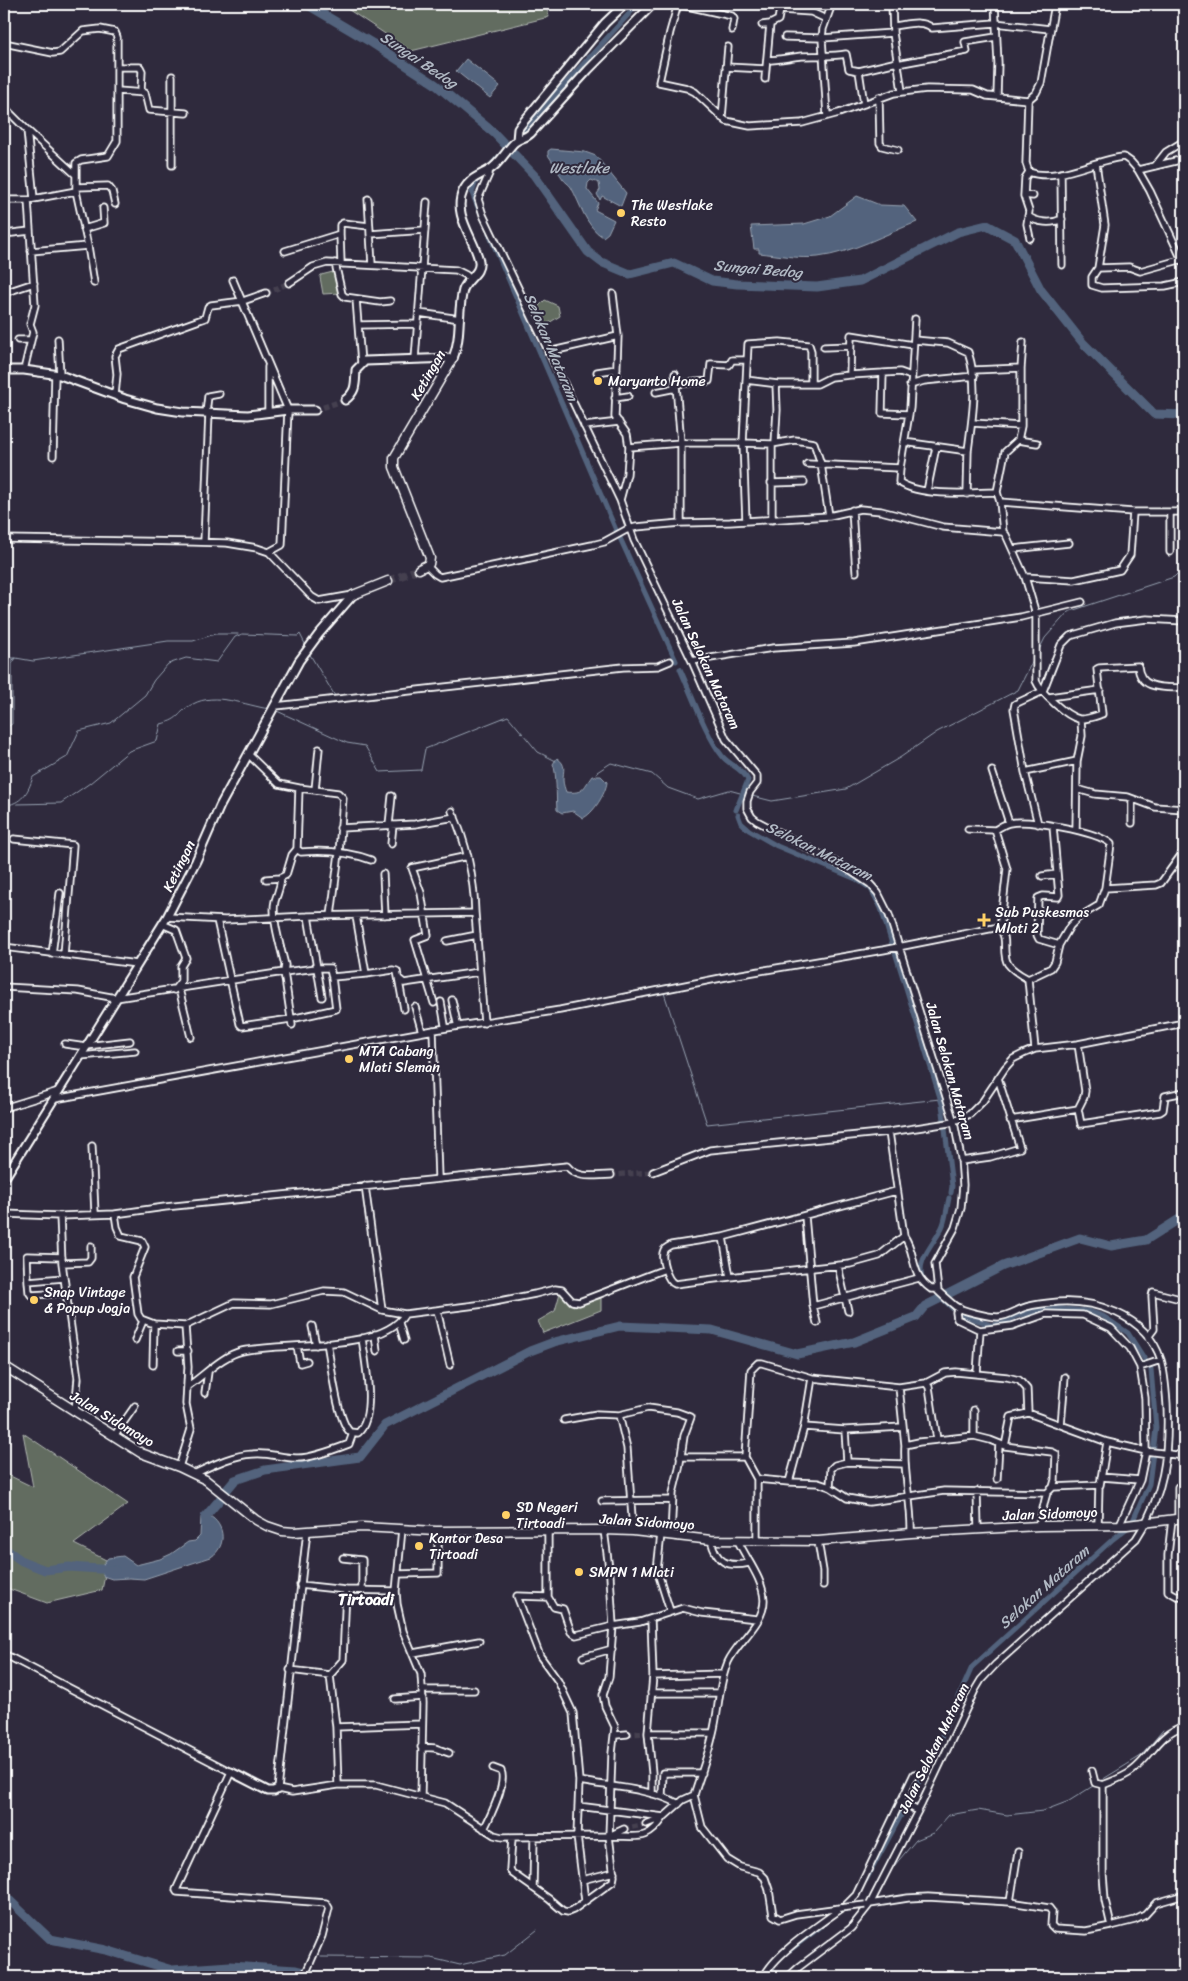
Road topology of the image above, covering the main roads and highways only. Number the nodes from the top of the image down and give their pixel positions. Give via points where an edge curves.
1 (453, 358) road end
2 (419, 569) tunnel mouth
3 (388, 581) tunnel mouth
4 (354, 595) road end
5 (4, 1367) edge
6 (1178, 1519) edge

1 - 2 main road, Ketingan via 394,458 394,467 429,555 430,562
3 - 4 main road, Ketingan
5 - 6 main road, Jalan Sidomoyo via 141,1453 206,1480 267,1526 282,1531 347,1527 438,1531 604,1530 711,1540 818,1541 978,1528 1124,1524

